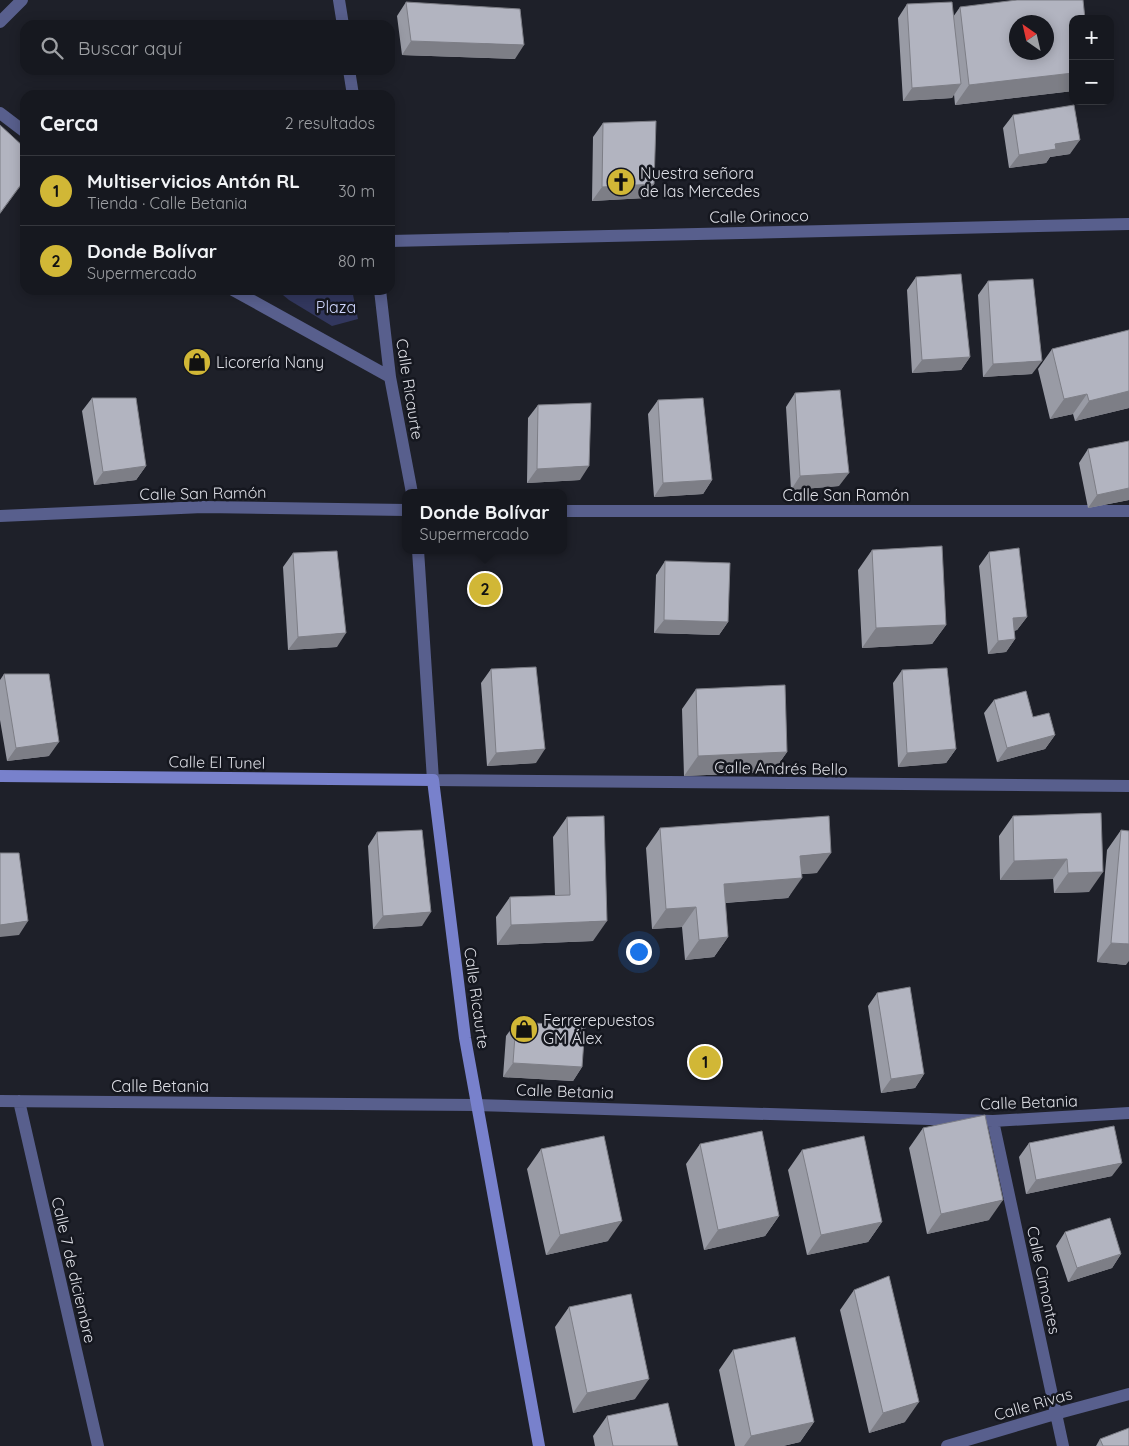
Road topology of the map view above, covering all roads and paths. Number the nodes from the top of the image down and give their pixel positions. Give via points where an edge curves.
1 (22, 0) edge
2 (339, 0) edge
3 (342, 20) edge
4 (0, 22) edge
5 (350, 75) edge
6 (352, 90) edge
7 (0, 113) edge
8 (20, 128) edge
9 (1129, 224) edge
10 (395, 241) edge
11 (242, 295) edge
12 (381, 295) edge
13 (390, 377) junction
14 (411, 489) edge
15 (402, 510) edge
16 (567, 511) edge
17 (1129, 511) edge
18 (0, 516) edge
19 (418, 554) edge
20 (0, 776) edge
21 (433, 780) junction
22 (1129, 786) edge
23 (0, 1101) edge
24 (19, 1101) junction
25 (476, 1104) junction
26 (1129, 1113) edge
27 (993, 1121) junction
28 (1129, 1394) edge
29 (1055, 1414) junction
30 (98, 1446) edge
31 (539, 1446) edge
32 (947, 1446) edge
33 (1063, 1446) edge

1 - 4 street
2 - 3 street
5 - 6 street
7 - 8 street
9 - 10 street, Calle Orinoco
11 - 13 street
12 - 13 street, Calle Ricaurte
13 - 14 street, Calle Ricaurte
15 - 18 street, Calle San Ramón via 203,507
16 - 17 street, Calle San Ramón
19 - 21 street, Calle Ricaurte
20 - 21 street, Calle El Tunel
21 - 22 street, Calle Andrés Bello
21 - 25 street, Calle Ricaurte
23 - 24 street, Calle Betania
24 - 25 street, Calle Betania
24 - 30 street, Calle 7 de diciembre
25 - 27 street, Calle Betania
25 - 31 street, Calle Ricaurte
26 - 27 street, Calle Betania
27 - 29 street, Calle Cimontes
28 - 29 street, Calle Rivas
29 - 32 street, Calle Rivas
29 - 33 street, Calle Cimontes

